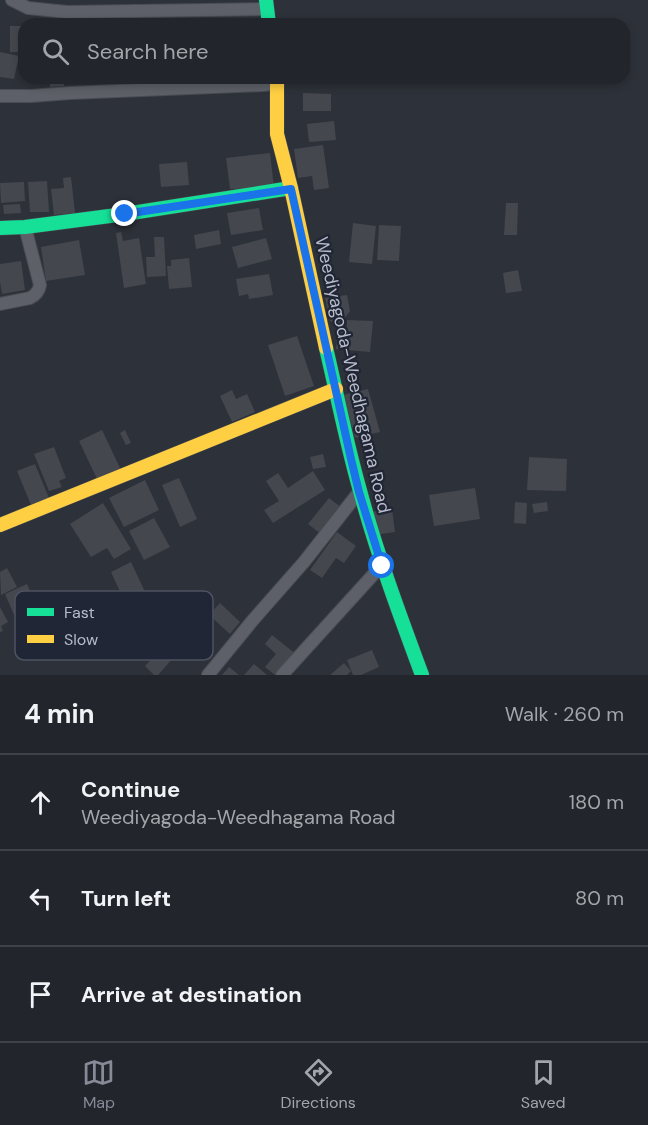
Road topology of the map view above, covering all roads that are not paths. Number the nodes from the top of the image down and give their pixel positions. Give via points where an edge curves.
1 (12, 0) edge
2 (267, 5) edge
3 (266, 84) edge
4 (277, 84) edge
5 (0, 96) edge
6 (291, 189) junction
7 (25, 227) junction
8 (0, 228) edge
9 (0, 304) edge
10 (336, 389) junction
11 (359, 492) junction
12 (0, 525) edge
13 (382, 566) junction
14 (208, 675) edge
15 (282, 675) edge
16 (422, 675) edge

1 - 2 street via 28,8 58,11
3 - 5 street
4 - 6 street, Weediyagoda-Weedhagama Road via 277,134
6 - 7 street
6 - 10 street, Weediyagoda-Weedhagama Road
7 - 8 street
7 - 9 street via 39,290 30,298
10 - 11 street, Weediyagoda-Weedhagama Road
10 - 12 street
11 - 13 street, Weediyagoda-Weedhagama Road
11 - 14 street
13 - 15 street
13 - 16 street, Weediyagoda-Weedhagama Road

